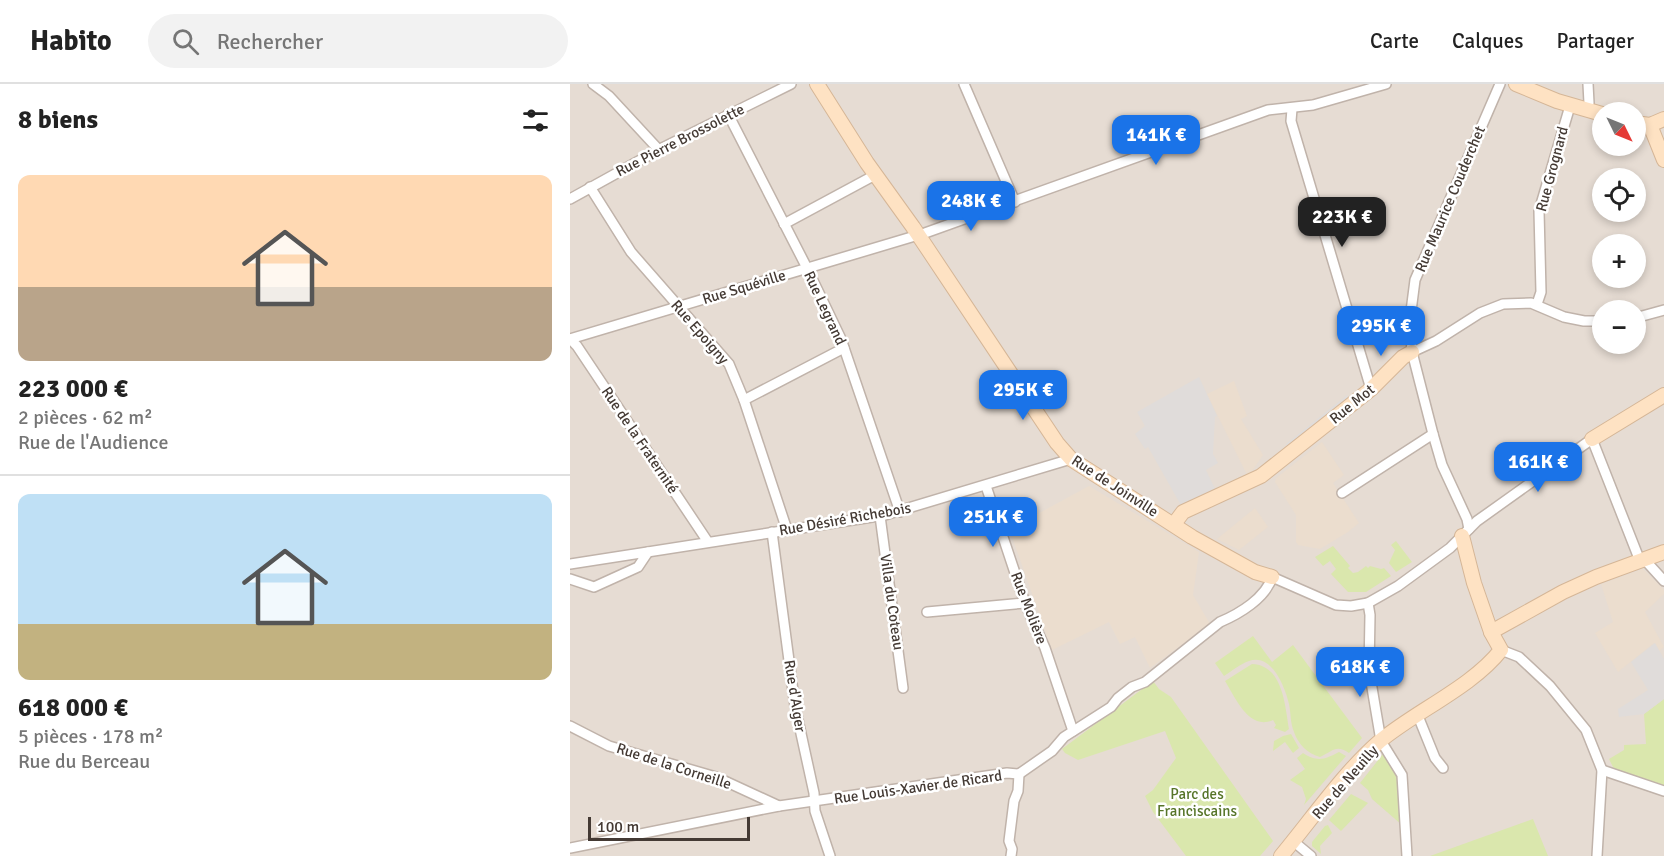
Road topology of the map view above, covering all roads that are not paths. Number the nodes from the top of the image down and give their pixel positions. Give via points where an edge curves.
1 (593, 84) edge
2 (791, 84) edge
3 (817, 84) edge
4 (964, 84) edge
5 (1386, 84) edge
6 (1500, 84) edge
7 (1516, 84) edge
8 (1588, 84) edge
9 (1570, 106) junction
10 (1292, 109) junction
11 (1587, 110) junction
12 (1592, 111) edge
13 (728, 114) junction
14 (1664, 119) edge
15 (1646, 124) edge
16 (1650, 124) junction
17 (660, 150) junction
18 (1664, 160) edge
19 (875, 175) junction
20 (590, 187) junction
21 (570, 199) edge
22 (1015, 202) junction
23 (784, 224) junction
24 (918, 235) junction
25 (807, 268) junction
26 (1537, 304) junction
27 (678, 307) junction
28 (1664, 310) edge
29 (1646, 315) edge
30 (1592, 321) edge
31 (570, 339) edge
32 (844, 348) junction
33 (1412, 352) junction
34 (1371, 389) junction
35 (1664, 395) edge
36 (744, 400) junction
37 (1433, 434) junction
38 (1592, 439) junction
39 (1071, 459) junction
40 (986, 486) junction
41 (1341, 493) dead end
42 (900, 512) junction
43 (880, 516) junction
44 (1174, 524) junction
45 (787, 530) junction
46 (772, 532) junction
47 (1466, 532) junction
48 (708, 542) junction
49 (648, 552) junction
50 (1664, 552) edge
51 (1642, 560) junction
52 (570, 564) edge
53 (1272, 577) junction
54 (570, 579) edge
55 (1664, 580) edge
56 (1025, 603) junction
57 (1368, 603) junction
58 (927, 612) dead end
59 (1491, 632) junction
60 (1501, 650) junction
61 (903, 688) dead end
62 (1418, 716) junction
63 (570, 726) edge
64 (1073, 731) junction
65 (1381, 741) junction
66 (1443, 768) dead end
67 (1602, 770) junction
68 (1019, 774) junction
69 (1664, 791) edge
70 (814, 802) junction
71 (779, 806) junction
72 (1293, 841) junction
73 (570, 848) edge
74 (830, 856) edge
75 (1011, 856) edge
76 (1281, 856) edge
77 (1311, 856) edge
78 (1407, 856) edge
79 (1597, 856) edge

1 - 17 street
2 - 13 street, Rue Pierre Brossolette
3 - 19 street, Rue de Joinville
4 - 22 street
5 - 10 street, Rue Squéville
6 - 33 street, Rue Maurice Couderchet via 1415,280 1410,319
7 - 9 street
8 - 11 street
9 - 11 street
9 - 26 street, Rue Grognard via 1540,206 1541,292
10 - 22 street, Rue Squéville via 1268,110
10 - 34 street via 1291,121
11 - 12 street
13 - 17 street, Rue Pierre Brossolette
13 - 23 street, Rue Legrand
14 - 16 street
15 - 16 street
16 - 18 street
17 - 20 street, Rue Pierre Brossolette
19 - 23 street
19 - 24 street, Rue de Joinville
20 - 21 street, Rue Pierre Brossolette
20 - 27 street, Rue Epoigny via 630,252
22 - 24 street, Rue Squéville
23 - 25 street, Rue Legrand
24 - 25 street, Rue Squéville
24 - 39 street, Rue de Joinville
25 - 27 street, Rue Squéville
25 - 32 street, Rue Legrand
26 - 30 street via 1564,317
26 - 33 street, Rue Mot via 1503,304
27 - 31 street, Rue Squéville
27 - 36 street, Rue Epoigny via 729,364
28 - 29 street
31 - 48 street, Rue de la Fraternité
32 - 36 street
32 - 42 street, Rue Legrand
33 - 34 street, Rue Mot
33 - 37 street, Rue Maurice Couderchet
34 - 44 street, Rue Mot via 1261,476 1183,512
35 - 38 street
36 - 45 street, Rue Epoigny
37 - 41 street
37 - 47 street, Rue Maurice Couderchet via 1442,465 1467,519
38 - 47 street
38 - 51 street
39 - 40 street, Rue Désiré Richebois
39 - 44 street, Rue de Joinville
40 - 42 street, Rue Désiré Richebois
40 - 56 street, Rue Molière
42 - 43 street, Rue Désiré Richebois
43 - 45 street, Rue Désiré Richebois
43 - 61 street, Villa du Coteau
44 - 53 street, Rue de Joinville via 1255,572
45 - 46 street, Rue Désiré Richebois
46 - 48 street, Rue Désiré Richebois
46 - 70 street, Rue d'Alger via 795,706
47 - 57 street via 1450,548
47 - 59 street via 1474,583
48 - 49 street, Rue Désiré Richebois
49 - 52 street, Rue Désiré Richebois
49 - 54 street via 638,567 594,587
50 - 51 street
51 - 55 street
51 - 59 street via 1563,592
53 - 57 street via 1336,605
53 - 64 street, Rue Louis-Xavier de Ricard via 1269,586 1234,616 1220,622 1145,682 1132,687
56 - 58 street
56 - 64 street, Rue Molière
57 - 65 street via 1369,669
59 - 60 street
60 - 62 street, Rue de Neuilly
60 - 67 street via 1519,657 1575,715 1586,730
62 - 65 street, Rue de Neuilly
62 - 66 street
63 - 71 street, Rue de la Corneille via 609,746 716,777
64 - 68 street, Rue Louis-Xavier de Ricard
65 - 72 street, Rue de Neuilly
65 - 78 street via 1402,775
67 - 69 street
67 - 79 street
68 - 70 street, Rue Louis-Xavier de Ricard
68 - 75 street via 1009,841
70 - 71 street, Rue Louis-Xavier de Ricard
70 - 74 street, Rue d'Alger
71 - 73 street, Rue Louis-Xavier de Ricard
72 - 76 street, Rue de Neuilly
72 - 77 street

